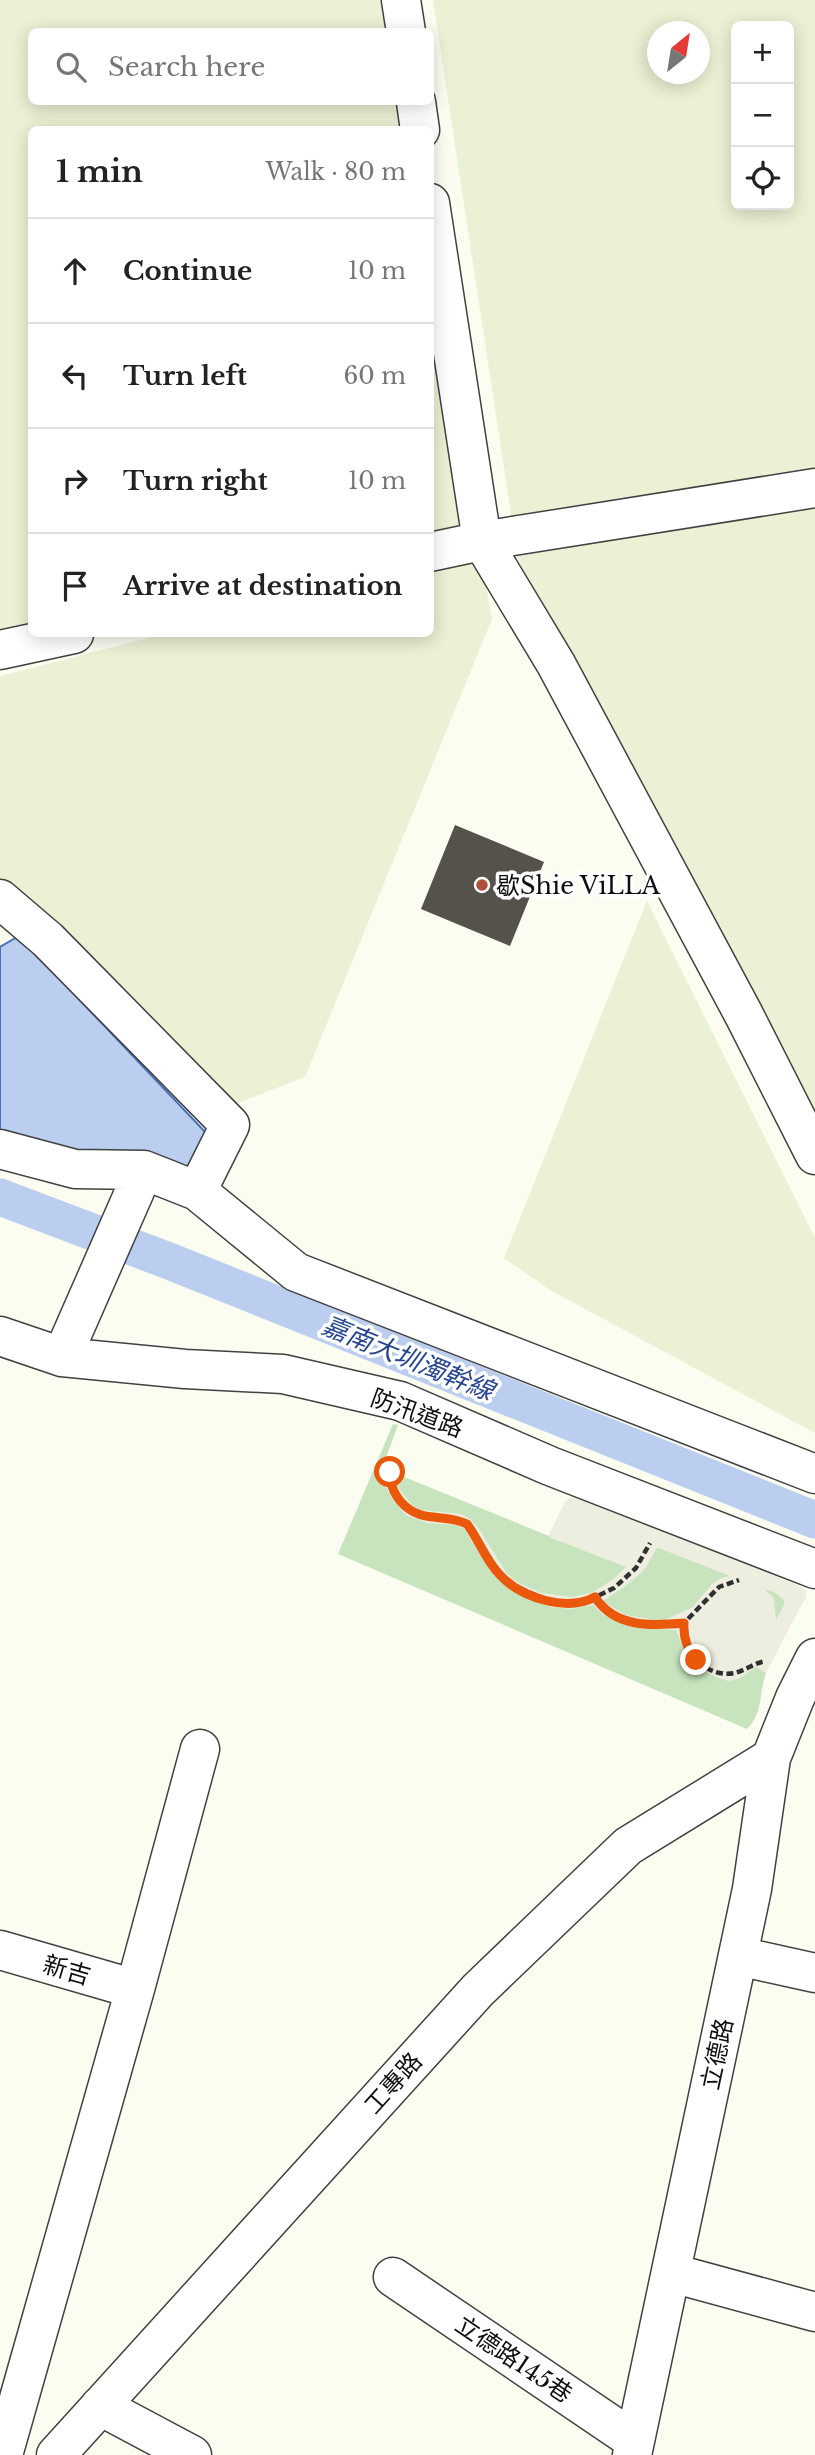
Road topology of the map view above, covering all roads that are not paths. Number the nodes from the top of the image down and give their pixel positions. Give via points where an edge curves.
1 (401, 0) edge
2 (405, 28) edge
3 (416, 105) edge
4 (419, 126) edge
5 (434, 229) edge
6 (815, 488) edge
7 (482, 541) junction
8 (434, 551) edge
9 (60, 637) edge
10 (0, 650) edge
11 (0, 899) edge
12 (0, 1149) edge
13 (815, 1155) edge
14 (144, 1170) junction
15 (197, 1191) junction
16 (0, 1336) edge
17 (62, 1357) junction
18 (815, 1474) edge
19 (815, 1569) edge
20 (815, 1658) edge
21 (200, 1749) dead end
22 (771, 1758) junction
23 (0, 1950) edge
24 (738, 1956) junction
25 (815, 1973) edge
26 (135, 1989) junction
27 (672, 2273) junction
28 (393, 2277) dead end
29 (815, 2312) edge
30 (100, 2406) junction
31 (634, 2448) edge
32 (3, 2455) edge
33 (56, 2455) edge
34 (192, 2455) edge

1 - 2 street
3 - 4 street
5 - 7 street
6 - 7 street
7 - 8 street
7 - 13 street via 556,664
9 - 10 street
11 - 15 street via 48,940 230,1125
12 - 14 street via 75,1168
14 - 15 street
14 - 17 street
15 - 18 street via 296,1272
16 - 17 street, 防汛道路
17 - 19 street, 防汛道路 via 283,1374 400,1401 551,1466
20 - 22 street, 立德路
21 - 26 street
22 - 24 street, 立德路
22 - 30 street, 工專路 via 628,1846 478,1990
23 - 26 street, 新吉
24 - 25 street
24 - 27 street, 立德路
26 - 32 street
27 - 29 street
27 - 31 street, 立德路
28 - 31 street, 立德路145巷
30 - 33 street, 工專路
30 - 34 street

